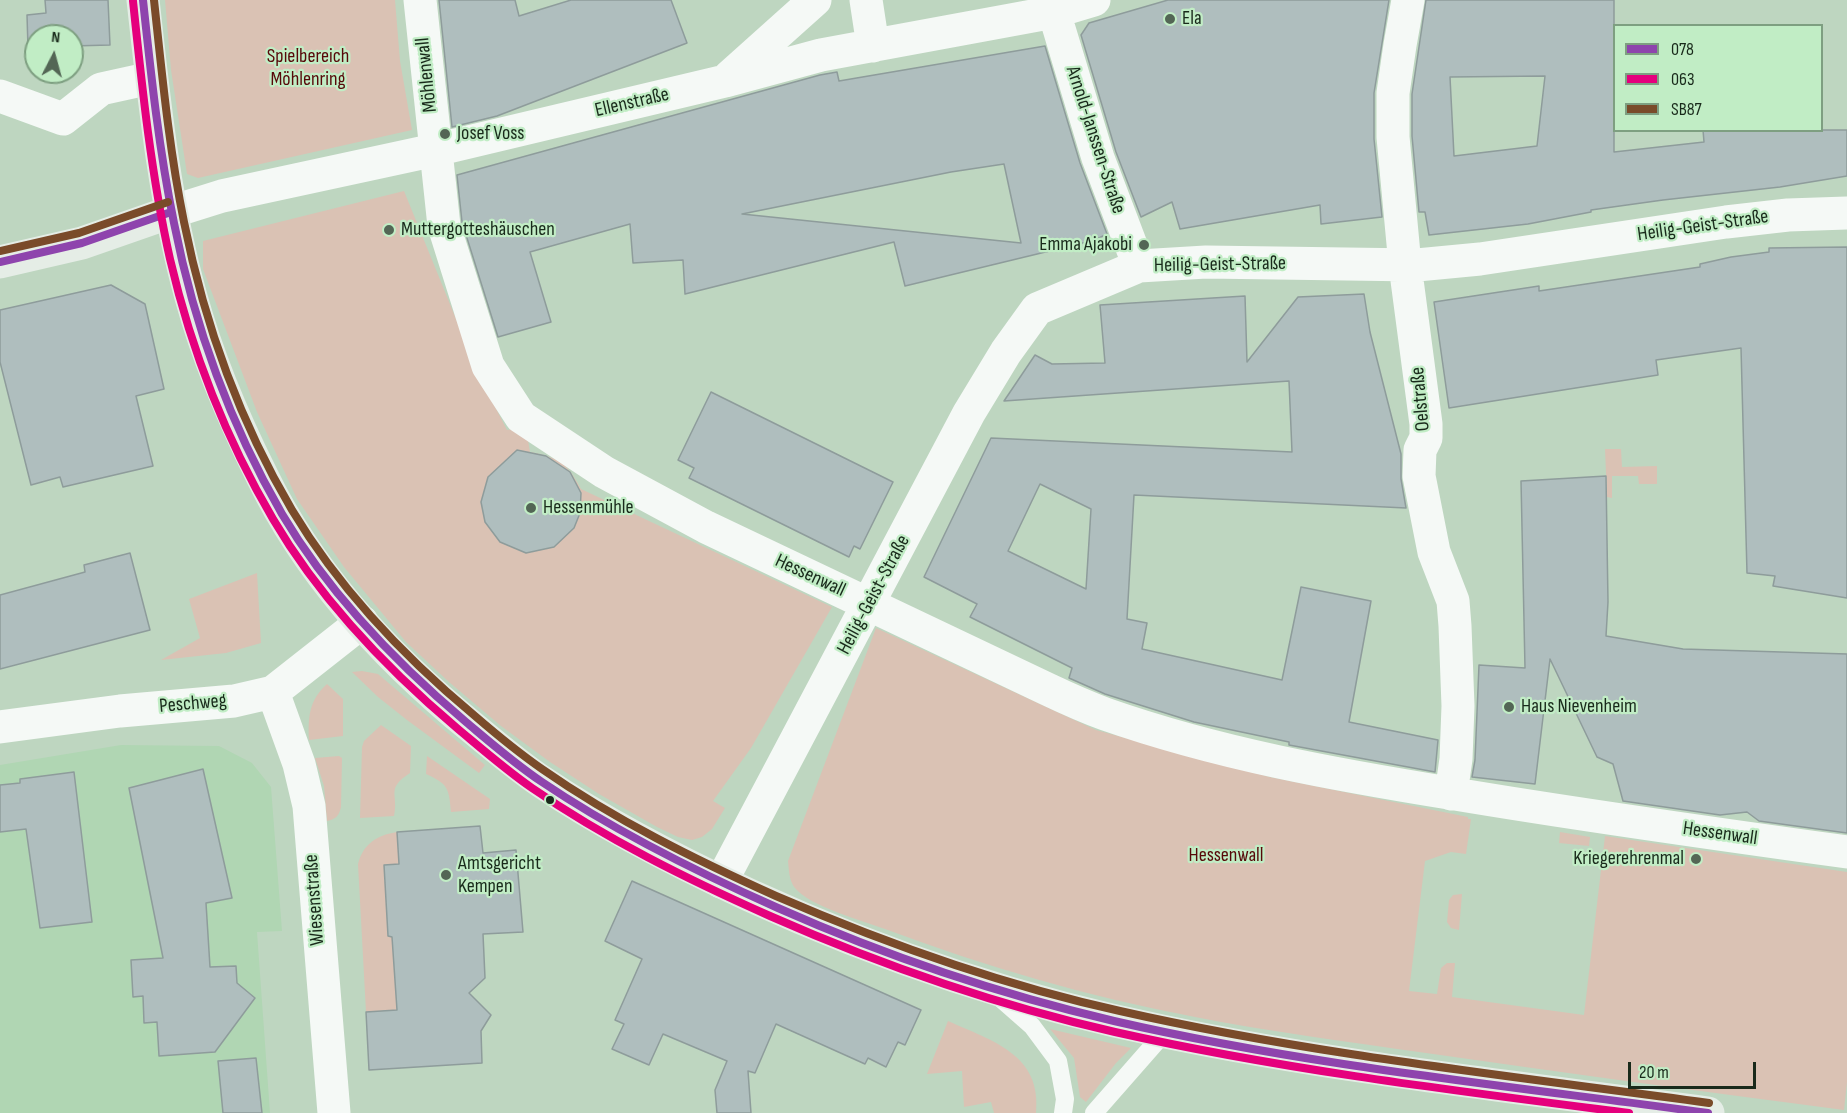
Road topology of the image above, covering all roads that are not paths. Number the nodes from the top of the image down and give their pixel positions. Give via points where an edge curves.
1 (143, 0) edge
2 (420, 0) edge
3 (815, 0) edge
4 (866, 0) edge
5 (1094, 0) edge
6 (1408, 0) edge
7 (1054, 12) junction
8 (873, 46) junction
9 (152, 78) junction
10 (725, 81) junction
11 (0, 96) edge
12 (435, 150) junction
13 (171, 212) junction
14 (1847, 213) edge
15 (0, 262) edge
16 (1405, 265) junction
17 (1139, 266) junction
18 (870, 604) junction
19 (362, 622) junction
20 (273, 692) junction
21 (0, 726) edge
22 (1451, 794) junction
23 (1847, 852) edge
24 (721, 882) junction
25 (986, 986) junction
26 (1165, 1032) junction
27 (334, 1113) edge
28 (1063, 1113) edge
29 (1094, 1113) edge
30 (1708, 1113) edge

1 - 9 main road
2 - 12 street, Möhlenwall
3 - 10 street
4 - 8 street
5 - 7 street, Ellenstraße
6 - 16 street, Oelstraße via 1393,93 1393,138
7 - 8 street, Ellenstraße
7 - 17 street, Arnold-Janssen-Straße via 1098,158
8 - 10 street, Ellenstraße via 821,55
9 - 11 street via 101,88 63,119
9 - 13 main road
10 - 12 street, Ellenstraße
12 - 13 street, Ellenstraße via 228,194
12 - 18 street, Hessenwall via 444,226 488,366 522,417 603,472 696,522
13 - 15 main road via 82,243
13 - 19 main road via 191,298 216,373 263,479 294,532
14 - 16 street, Heilig-Geist-Straße via 1737,220 1479,259
16 - 17 street, Heilig-Geist-Straße via 1206,262
16 - 22 street, Oelstraße via 1426,424 1419,476 1434,552 1453,601 1458,706
17 - 18 street, Heilig-Geist-Straße via 1036,309 969,413
18 - 22 street, Hessenwall via 1103,714 1274,762
18 - 24 street, Heilig-Geist-Straße
19 - 20 street, Peschweg
19 - 24 main road via 397,662 442,703 542,781 602,819
20 - 21 street, Peschweg via 234,701
20 - 27 street, Wiesenstraße via 300,765 309,806
22 - 23 street, Hessenwall
24 - 25 main road via 810,923
25 - 26 main road
25 - 28 lane via 1032,1026 1058,1061 1065,1099
26 - 29 lane
26 - 30 main road via 1411,1073

